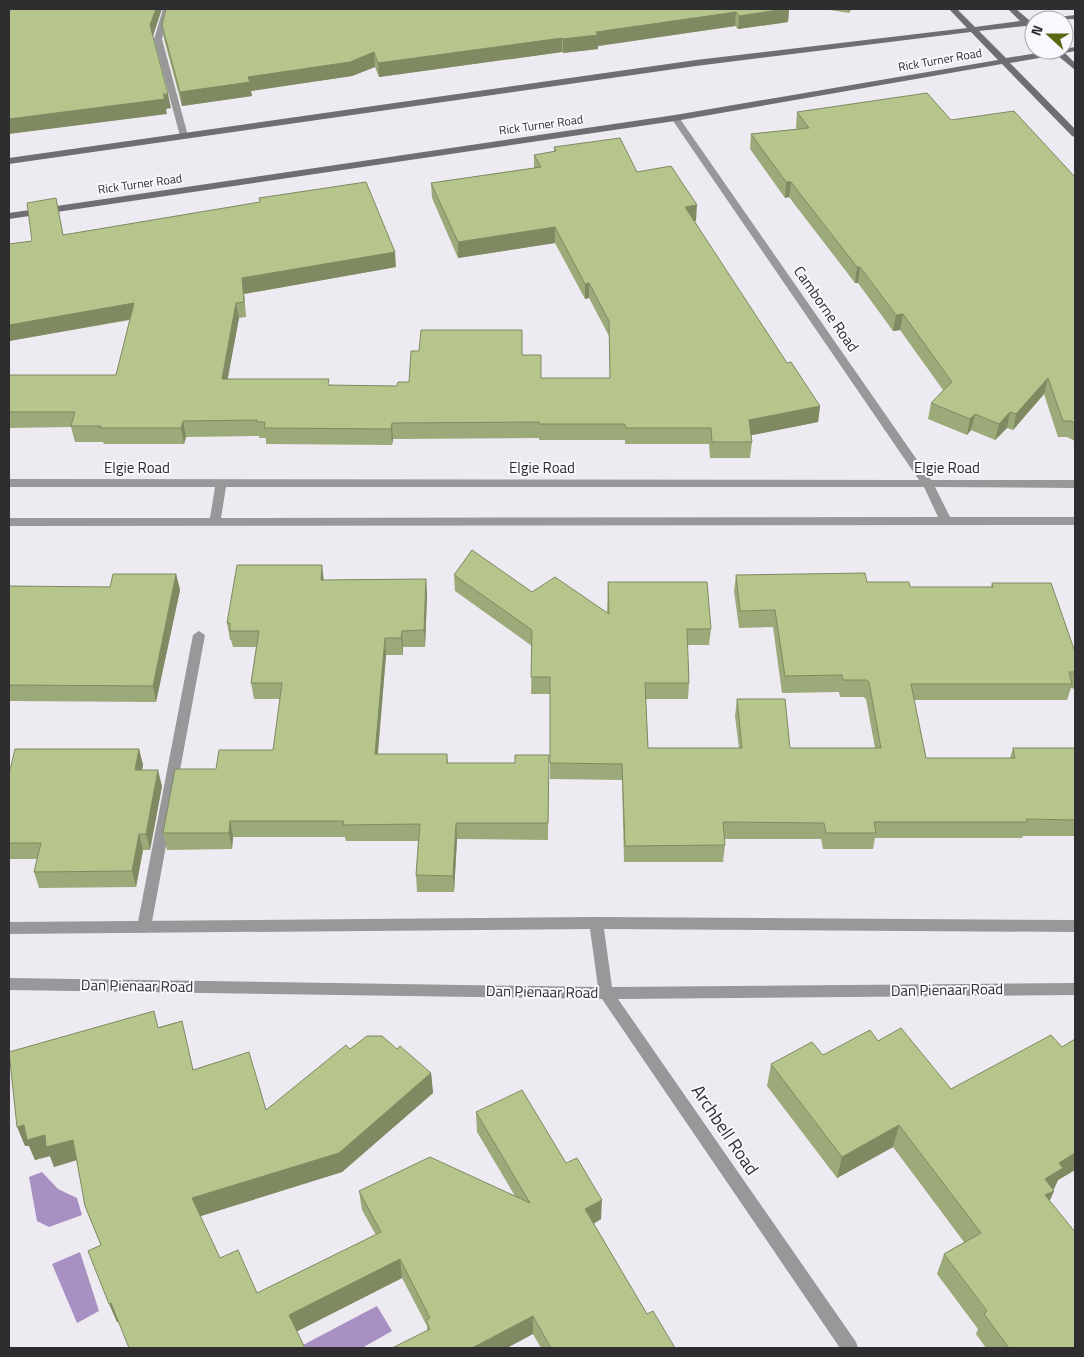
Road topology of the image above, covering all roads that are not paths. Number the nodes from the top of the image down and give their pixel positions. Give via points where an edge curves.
1 (167, 9) edge
2 (952, 9) edge
3 (1012, 9) edge
4 (1024, 18) edge
5 (1024, 23) edge
6 (971, 29) junction
7 (1024, 58) edge
8 (1004, 62) junction
9 (675, 118) junction
10 (1075, 134) edge
11 (184, 136) junction
12 (9, 161) edge
13 (9, 216) edge
14 (9, 483) edge
15 (221, 483) junction
16 (927, 483) junction
17 (1075, 484) edge
18 (216, 521) junction
19 (946, 521) junction
20 (1075, 521) edge
21 (9, 522) edge
22 (199, 635) dead end
23 (596, 923) junction
24 (1075, 926) edge
25 (144, 927) junction
26 (9, 928) edge
27 (9, 984) edge
28 (1075, 989) edge
29 (606, 993) junction
30 (850, 1348) edge

1 - 11 street via 158,39
2 - 6 main road
3 - 4 main road
5 - 6 main road, Rick Turner Road
6 - 8 main road
6 - 11 main road, Rick Turner Road via 696,63
7 - 8 main road, Rick Turner Road
8 - 9 main road, Rick Turner Road
8 - 10 main road
9 - 13 main road, Rick Turner Road
9 - 16 street, Camborne Road
11 - 12 main road, Rick Turner Road
14 - 15 street, Elgie Road
15 - 16 street, Elgie Road
15 - 18 street
16 - 17 street, Elgie Road
16 - 19 street, Camborne Road
18 - 19 street
18 - 21 street
19 - 20 street
22 - 25 street
23 - 24 street
23 - 25 street
23 - 29 street, Archbell Road
25 - 26 street
27 - 29 street, Dan Pienaar Road
28 - 29 street, Dan Pienaar Road
29 - 30 street, Archbell Road

